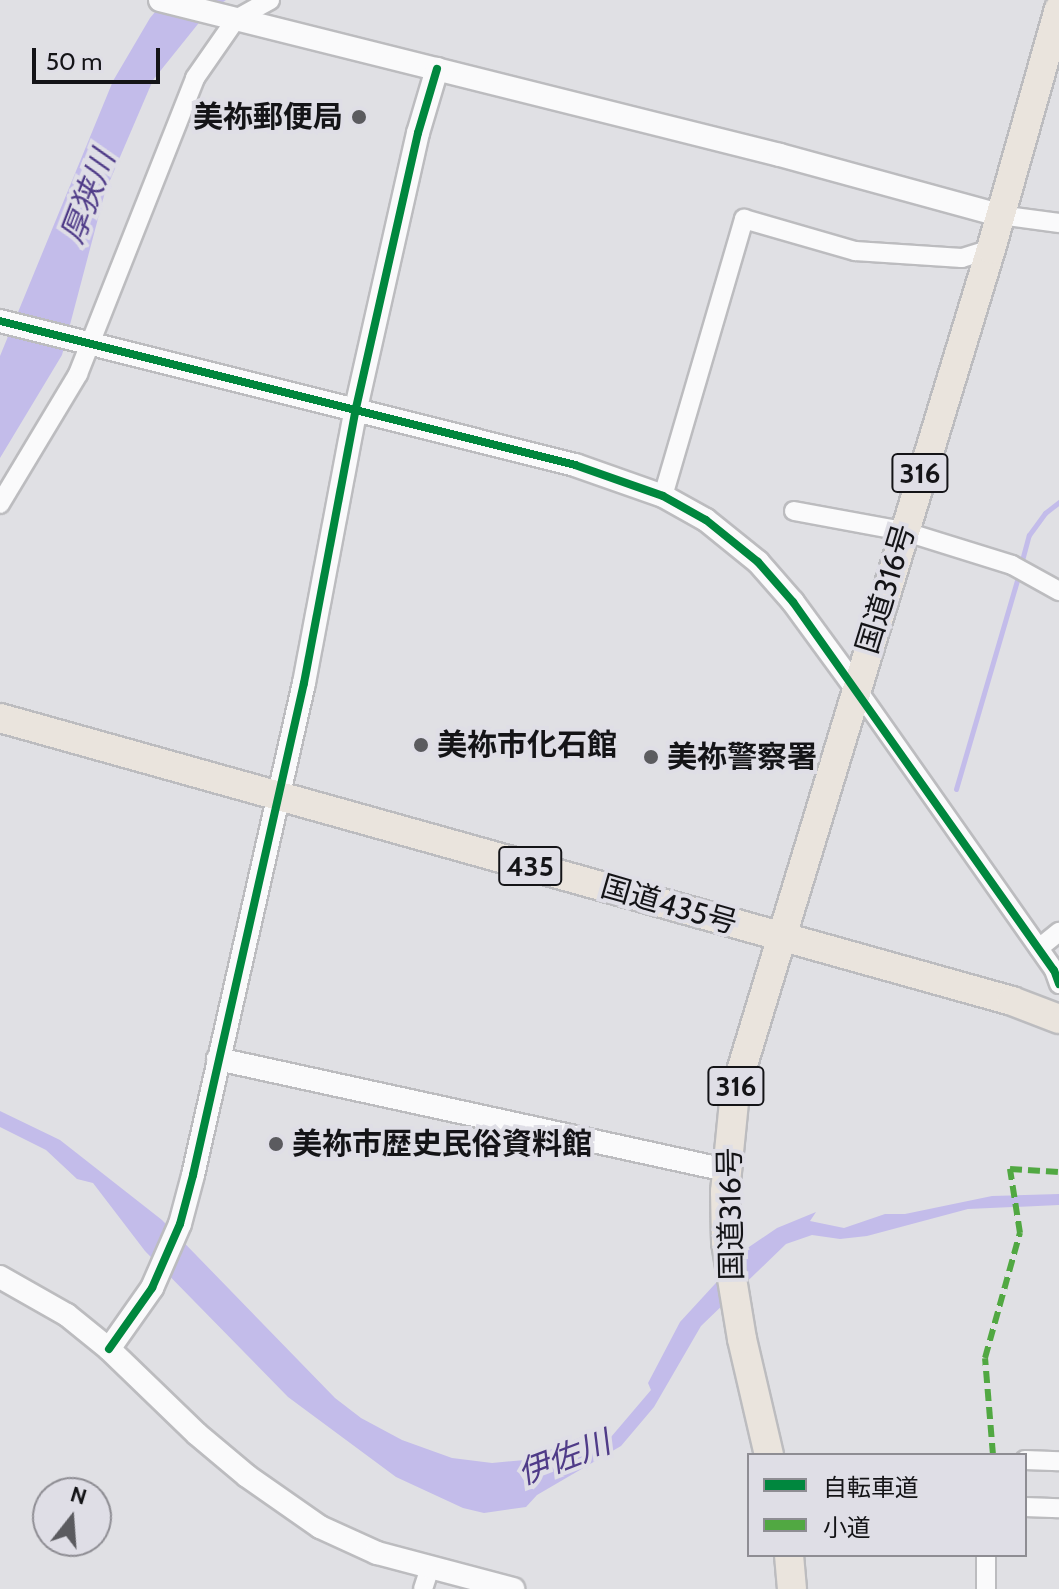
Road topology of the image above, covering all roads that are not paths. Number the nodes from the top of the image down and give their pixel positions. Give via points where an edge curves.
1 (160, 0) edge
2 (270, 0) edge
3 (1059, 9) edge
4 (236, 19) junction
5 (437, 69) junction
6 (1000, 215) junction
7 (1059, 223) edge
8 (991, 249) junction
9 (1, 322) edge
10 (84, 342) junction
11 (356, 408) junction
12 (663, 496) junction
13 (0, 504) edge
14 (794, 511) dead end
15 (903, 531) junction
16 (1059, 591) edge
17 (856, 688) junction
18 (0, 718) edge
19 (276, 794) junction
20 (1059, 932) edge
21 (781, 937) junction
22 (1039, 948) junction
23 (1059, 984) edge
24 (1059, 1019) edge
25 (218, 1059) junction
26 (726, 1170) junction
27 (0, 1277) edge
28 (109, 1349) junction
29 (769, 1453) edge
30 (1027, 1460) edge
31 (1059, 1461) edge
32 (1027, 1507) edge
33 (1059, 1508) edge
34 (789, 1557) edge
35 (986, 1557) edge
36 (426, 1579) edge
37 (513, 1589) edge
38 (792, 1589) edge
39 (986, 1589) edge

1 - 4 street
2 - 4 street
3 - 6 highway, 国道316号 / 316
4 - 5 street
4 - 10 street via 195,78
5 - 6 street
5 - 11 street
6 - 7 street
6 - 8 highway, 国道316号 / 316
8 - 12 street via 962,258 855,251 744,219
8 - 15 highway, 国道316号 / 316
9 - 10 street
10 - 11 street
10 - 13 street via 78,374
11 - 12 street via 575,465
11 - 19 street via 304,683
12 - 17 street via 706,520 758,562
14 - 15 street
15 - 16 street via 1012,565
15 - 17 highway, 国道316号 / 316
17 - 21 highway, 国道316号 / 316
17 - 22 street
18 - 19 highway, 国道435号 / 435
19 - 21 highway, 国道435号 / 435
19 - 25 street
20 - 22 street
21 - 24 highway, 国道435号 / 435
21 - 26 highway, 国道316号 / 316 via 735,1091
22 - 23 street
25 - 26 street
25 - 28 street via 180,1224 152,1288
26 - 29 highway, 国道316号 / 316 via 726,1242
27 - 28 street via 67,1315
28 - 36 street via 197,1434 283,1502 320,1527
30 - 31 street
32 - 33 street
34 - 38 highway
35 - 39 street
36 - 37 street

